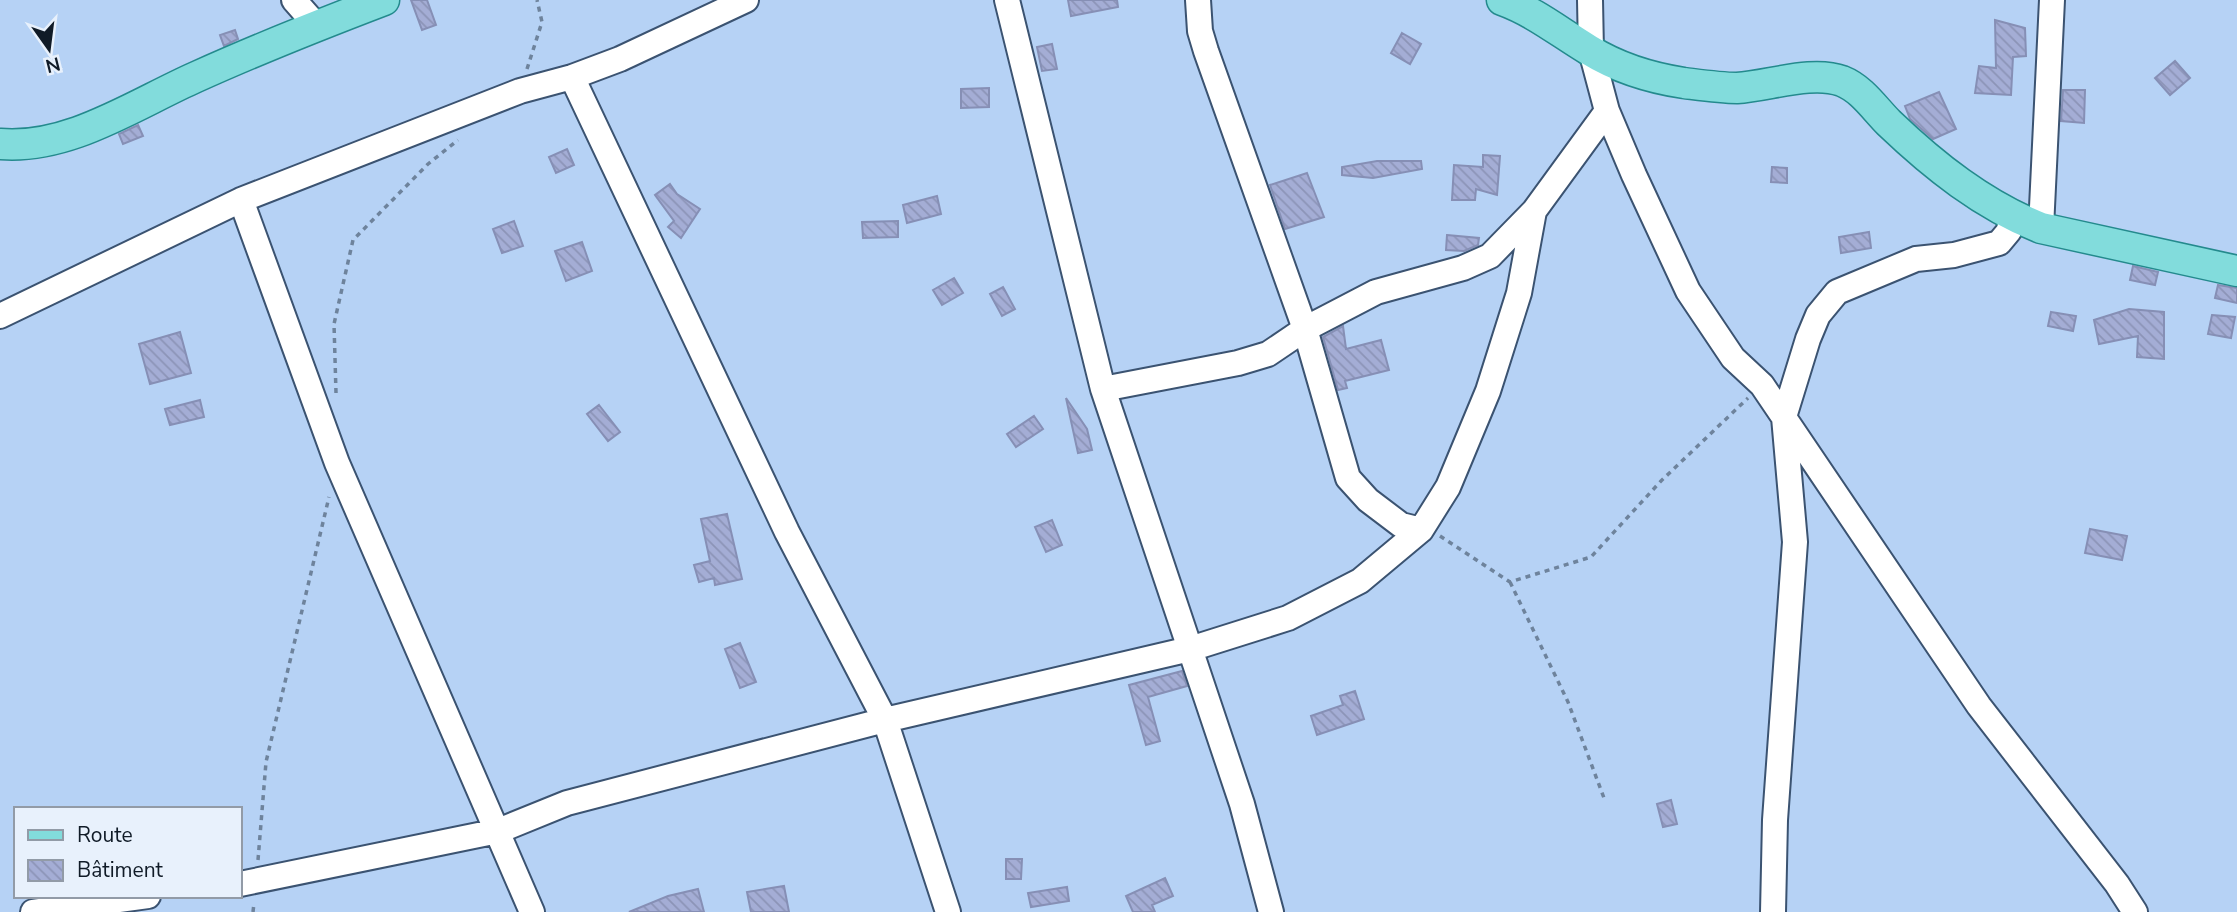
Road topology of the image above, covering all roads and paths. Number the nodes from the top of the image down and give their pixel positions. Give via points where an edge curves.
1 (294, 0) edge
2 (384, 0) edge
3 (537, 0) edge
4 (746, 0) edge
5 (1007, 0) edge
6 (1198, 0) edge
7 (1502, 0) edge
8 (1590, 0) edge
9 (2052, 0) edge
10 (316, 25) junction
11 (1591, 51) junction
12 (572, 77) junction
13 (520, 91) junction
14 (1607, 111) junction
15 (459, 140) dead end
16 (0, 144) edge
17 (241, 200) junction
18 (1534, 211) junction
19 (2011, 216) junction
20 (2041, 228) junction
21 (2237, 271) edge
22 (0, 316) edge
23 (1305, 330) junction
24 (1762, 385) junction
25 (1102, 389) junction
26 (335, 394) dead end
27 (1784, 417) junction
28 (337, 463) junction
29 (1421, 530) junction
30 (1510, 582) junction
31 (1190, 649) junction
32 (886, 720) junction
33 (1604, 798) dead end
34 (498, 831) junction
35 (248, 883) edge
36 (134, 898) edge
37 (33, 912) edge
38 (253, 912) edge
39 (532, 912) edge
40 (948, 912) edge
41 (1271, 912) edge
42 (1773, 912) edge
43 (2134, 912) edge

1 - 10 street
2 - 10 main road
3 - 13 path via 542,22
4 - 12 street via 667,39
5 - 25 street
6 - 23 street via 1206,51
7 - 11 main road via 1529,10
8 - 11 street
9 - 20 street
10 - 16 main road via 91,126 27,145
11 - 14 street
11 - 19 main road via 1632,71 1683,83 1734,88 1816,76 1842,81 1867,98 1956,182
12 - 13 street
12 - 32 street via 786,532
13 - 17 street
14 - 18 street
14 - 24 street via 1688,291 1733,358
15 - 26 path via 428,164 354,240 334,324
17 - 22 street
17 - 28 street
18 - 23 street via 1490,257 1376,292
18 - 29 street via 1519,293 1488,391 1448,487
19 - 20 main road
19 - 27 street via 2010,231 1999,243 1954,256 1916,259 1837,292 1818,315
20 - 21 main road
23 - 25 street via 1268,354 1238,363
23 - 29 street via 1348,478 1368,500 1401,524
24 - 27 street
24 - 30 path via 1661,481 1591,557
25 - 31 street
27 - 42 street via 1794,542
27 - 43 street via 1979,706
28 - 34 street
28 - 35 path via 266,762
29 - 30 path via 1436,534
29 - 31 street via 1360,581 1288,618
30 - 33 path via 1568,702
31 - 32 street
31 - 41 street via 1242,804
32 - 34 street via 567,803
32 - 40 street
34 - 35 street
34 - 39 street
35 - 38 path
36 - 37 street

